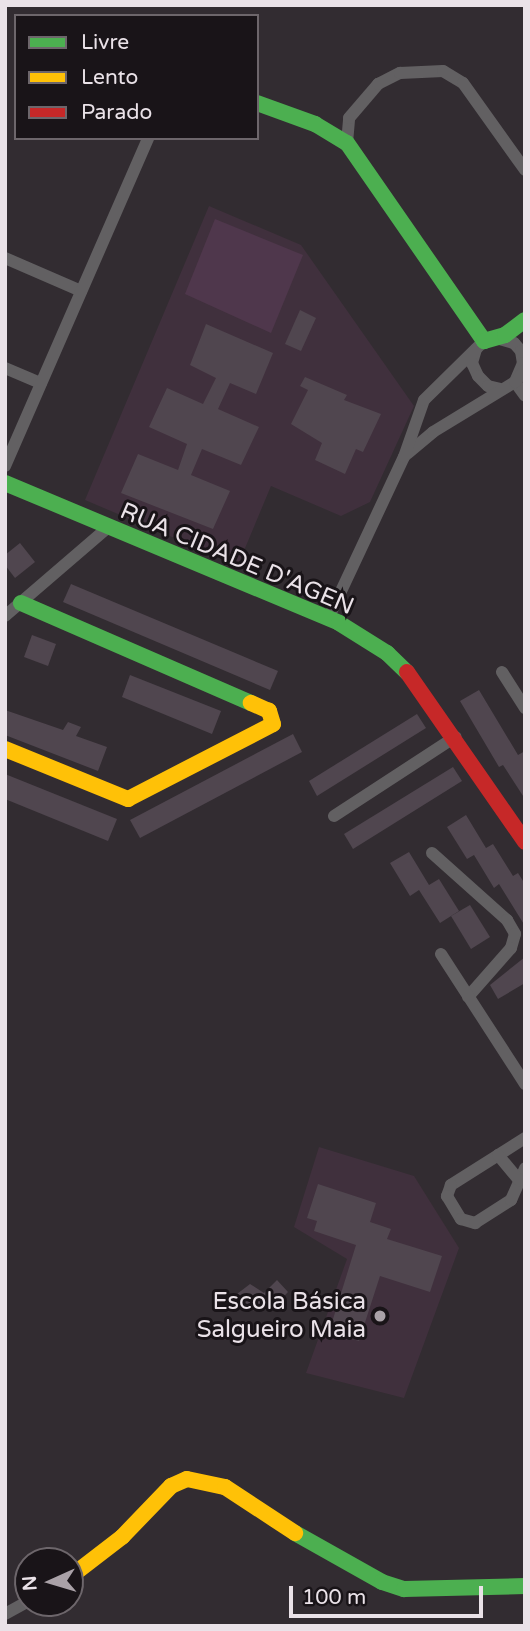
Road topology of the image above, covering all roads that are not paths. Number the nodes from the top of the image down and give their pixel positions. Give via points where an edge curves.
1 (259, 104) edge
2 (147, 140) edge
3 (347, 143) junction
4 (525, 170) edge
5 (5, 258) edge
6 (81, 291) junction
7 (525, 320) edge
8 (485, 343) junction
9 (5, 368) edge
10 (525, 370) edge
11 (515, 382) junction
12 (41, 383) junction
13 (500, 389) junction
14 (525, 396) edge
15 (404, 457) junction
16 (5, 466) edge
17 (5, 484) edge
18 (106, 528) junction
19 (21, 603) junction
20 (5, 616) edge
21 (328, 619) junction
22 (502, 672) dead end
23 (525, 708) edge
24 (455, 737) junction
25 (5, 749) edge
26 (334, 816) dead end
27 (525, 842) edge
28 (432, 853) dead end
29 (440, 954) dead end
30 (468, 997) junction
31 (525, 1084) edge
32 (525, 1138) edge
33 (498, 1155) junction
34 (522, 1174) edge
35 (84, 1566) edge
36 (525, 1586) edge

1 - 3 street via 315,124
2 - 6 street
3 - 4 street via 349,118 378,84 400,72 443,71 463,83
3 - 8 street
5 - 6 street
6 - 12 street
7 - 8 street
8 - 11 street via 514,343 521,351 523,363
8 - 13 street via 472,363 488,386
8 - 15 street via 424,400
9 - 12 street
10 - 11 street
11 - 13 street
11 - 14 street
12 - 16 street
13 - 15 street via 433,432
15 - 21 street
17 - 18 street, RUA CIDADE D'AGEN
18 - 19 street
18 - 21 street, RUA CIDADE D'AGEN
19 - 20 street
19 - 25 street via 269,711 273,724 128,799
21 - 24 street, RUA CIDADE D'AGEN via 387,653 416,681
22 - 23 street
24 - 26 street
24 - 27 street, RUA CIDADE D'AGEN
28 - 30 street via 507,920 515,934 512,948
29 - 30 street
30 - 31 street
32 - 33 street
33 - 34 street
33 - 34 street via 451,1185 447,1196 461,1219 475,1223 511,1200
35 - 36 street via 122,1538 172,1486 187,1479 225,1487 276,1523 382,1582 404,1589

